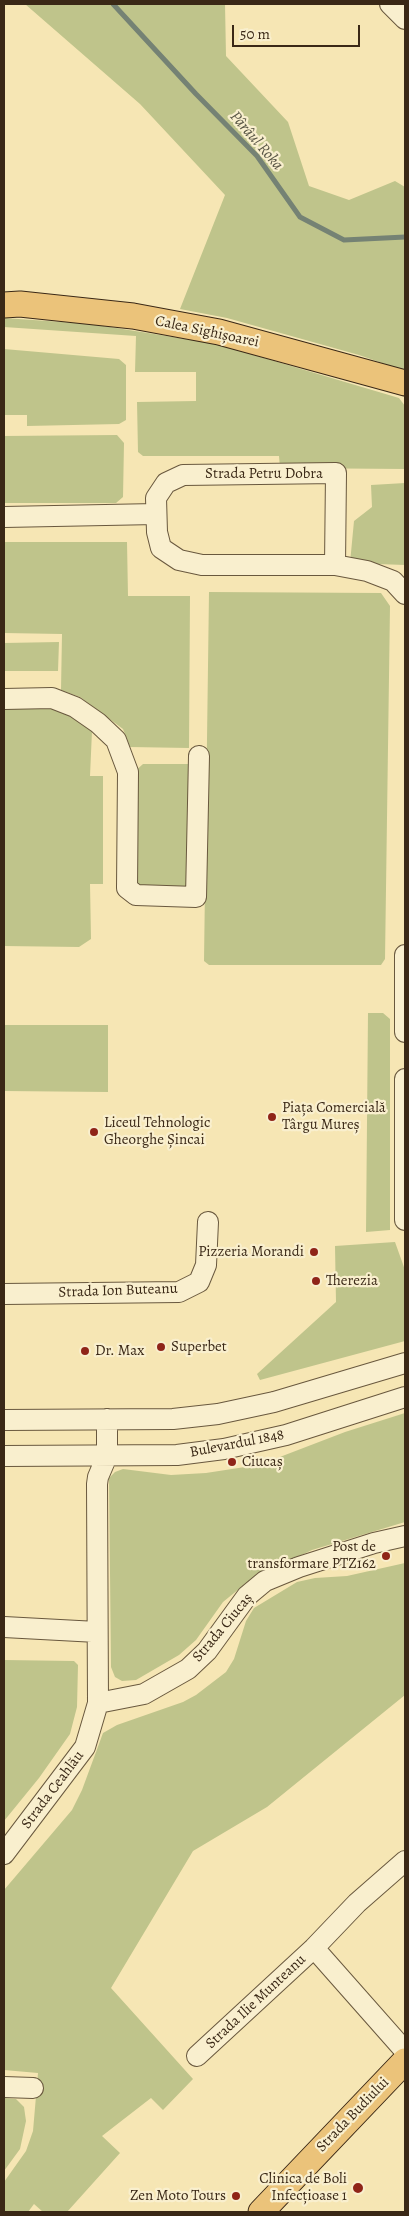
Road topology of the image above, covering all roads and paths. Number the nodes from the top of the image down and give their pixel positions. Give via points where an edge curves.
1 (390, 4) edge
2 (405, 19) edge
3 (4, 305) edge
4 (405, 383) edge
5 (156, 514) junction
6 (4, 516) edge
7 (335, 565) junction
8 (405, 594) edge
9 (4, 699) edge
10 (199, 756) dead end
11 (405, 955) edge
12 (405, 1032) edge
13 (405, 1079) edge
14 (405, 1220) edge
15 (208, 1222) dead end
16 (4, 1294) edge
17 (405, 1363) edge
18 (405, 1397) edge
19 (107, 1419) junction
20 (4, 1420) edge
21 (4, 1456) edge
22 (107, 1456) junction
23 (405, 1536) edge
24 (4, 1627) edge
25 (97, 1632) junction
26 (98, 1703) junction
27 (4, 1854) edge
28 (405, 1861) edge
29 (314, 1948) junction
30 (405, 2051) edge
31 (197, 2056) dead end
32 (405, 2061) edge
33 (4, 2087) edge
34 (33, 2088) dead end
35 (261, 2212) edge

1 - 2 street
3 - 4 main road, Calea Sighișoarei via 133,316 219,332
5 - 6 street
5 - 7 street, Strada Petru Dobra via 156,532 162,548 179,560 202,565
5 - 7 street, Strada Petru Dobra via 156,498 166,484 183,475 336,473
7 - 8 street, Strada Petru Dobra via 367,571 393,581
9 - 10 street via 52,698 75,707 98,722 116,740 128,772 127,888 136,895 196,897
11 - 12 street
13 - 14 street
15 - 16 street, Strada Ion Buteanu via 206,1265 199,1282 179,1292
17 - 19 street via 274,1402 218,1414 173,1419
18 - 22 street, Bulevardul 1848 via 286,1435 224,1449 177,1455
19 - 20 street
19 - 22 street, Strada Ceahlău
21 - 22 street, Bulevardul 1848
22 - 25 street, Strada Ceahlău via 98,1477
23 - 26 street, Strada Ciucaș via 299,1567 265,1581 247,1596 207,1651 188,1669 144,1694
24 - 25 street
25 - 26 street, Strada Ceahlău
26 - 27 street, Strada Ceahlău via 85,1747
28 - 29 street, Strada Ilie Munteanu via 357,1903
29 - 30 street, Strada Ilie Munteanu
29 - 31 street, Strada Ilie Munteanu
32 - 35 main road, Strada Budiului
33 - 34 street

